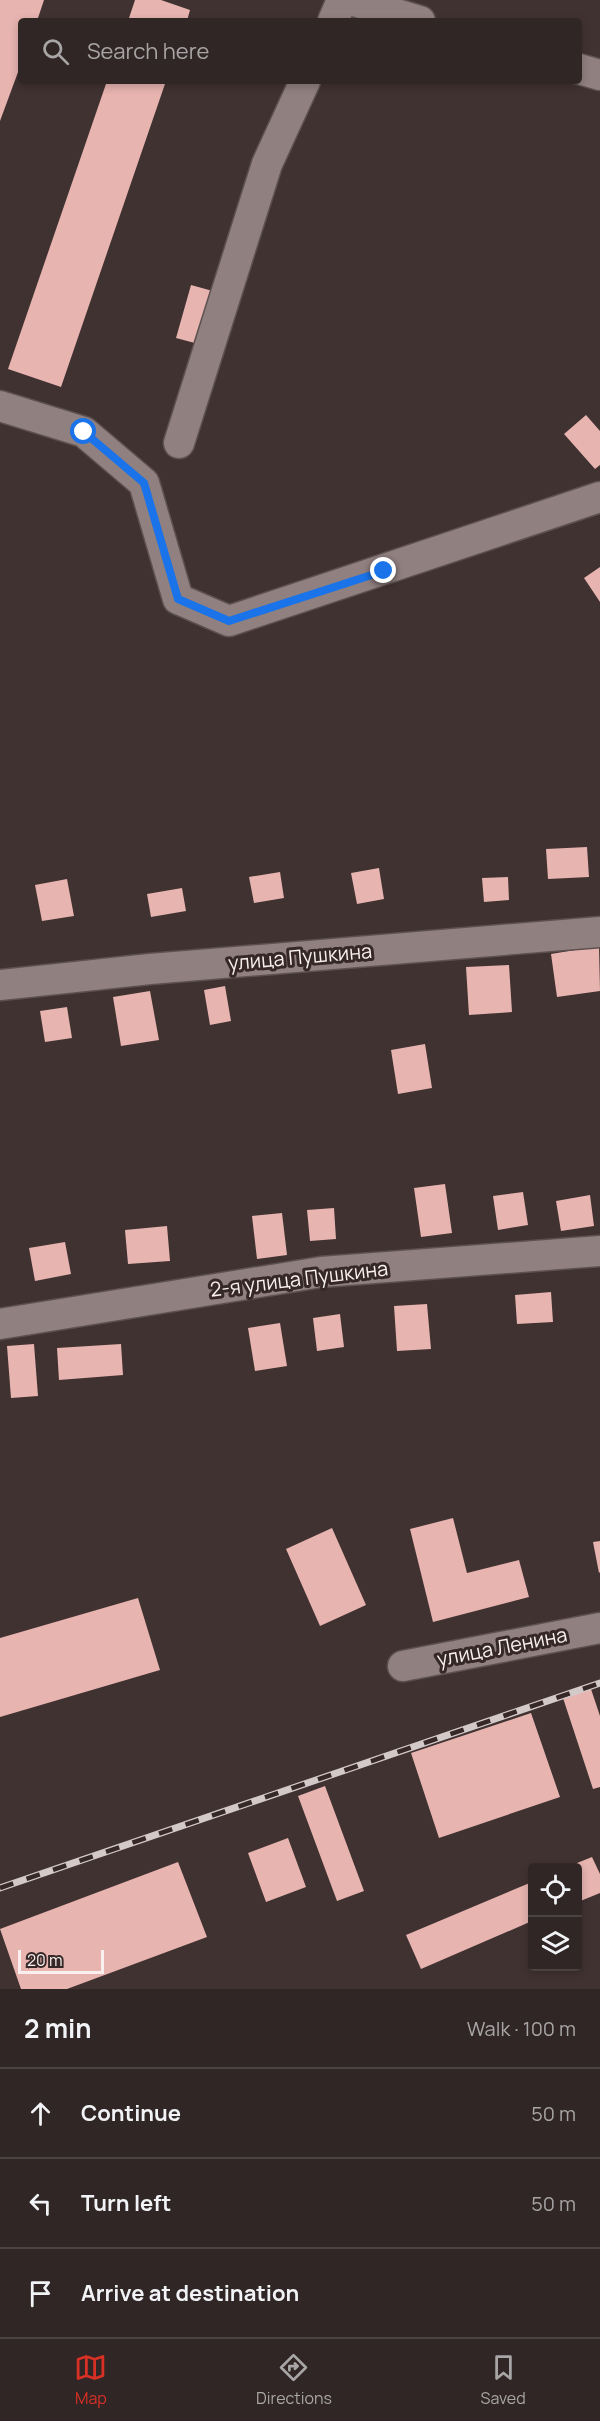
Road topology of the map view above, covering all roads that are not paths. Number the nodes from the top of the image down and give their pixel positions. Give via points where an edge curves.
1 (342, 0) edge
2 (350, 0) edge
3 (334, 18) edge
4 (410, 18) edge
5 (582, 70) edge
6 (600, 75) edge
7 (304, 84) edge
8 (0, 406) edge
9 (179, 443) dead end
10 (600, 497) edge
11 (600, 932) edge
12 (0, 984) edge
13 (600, 1251) edge
14 (0, 1324) edge
15 (600, 1628) edge
16 (404, 1666) dead end

1 - 3 street
2 - 4 street
5 - 6 street
7 - 9 street via 267,164
8 - 10 street via 84,432 144,483 178,599 229,621
11 - 12 street, улица Пушкина
13 - 14 street, 2-я улица Пушкина via 321,1272
15 - 16 street, улица Ленина

